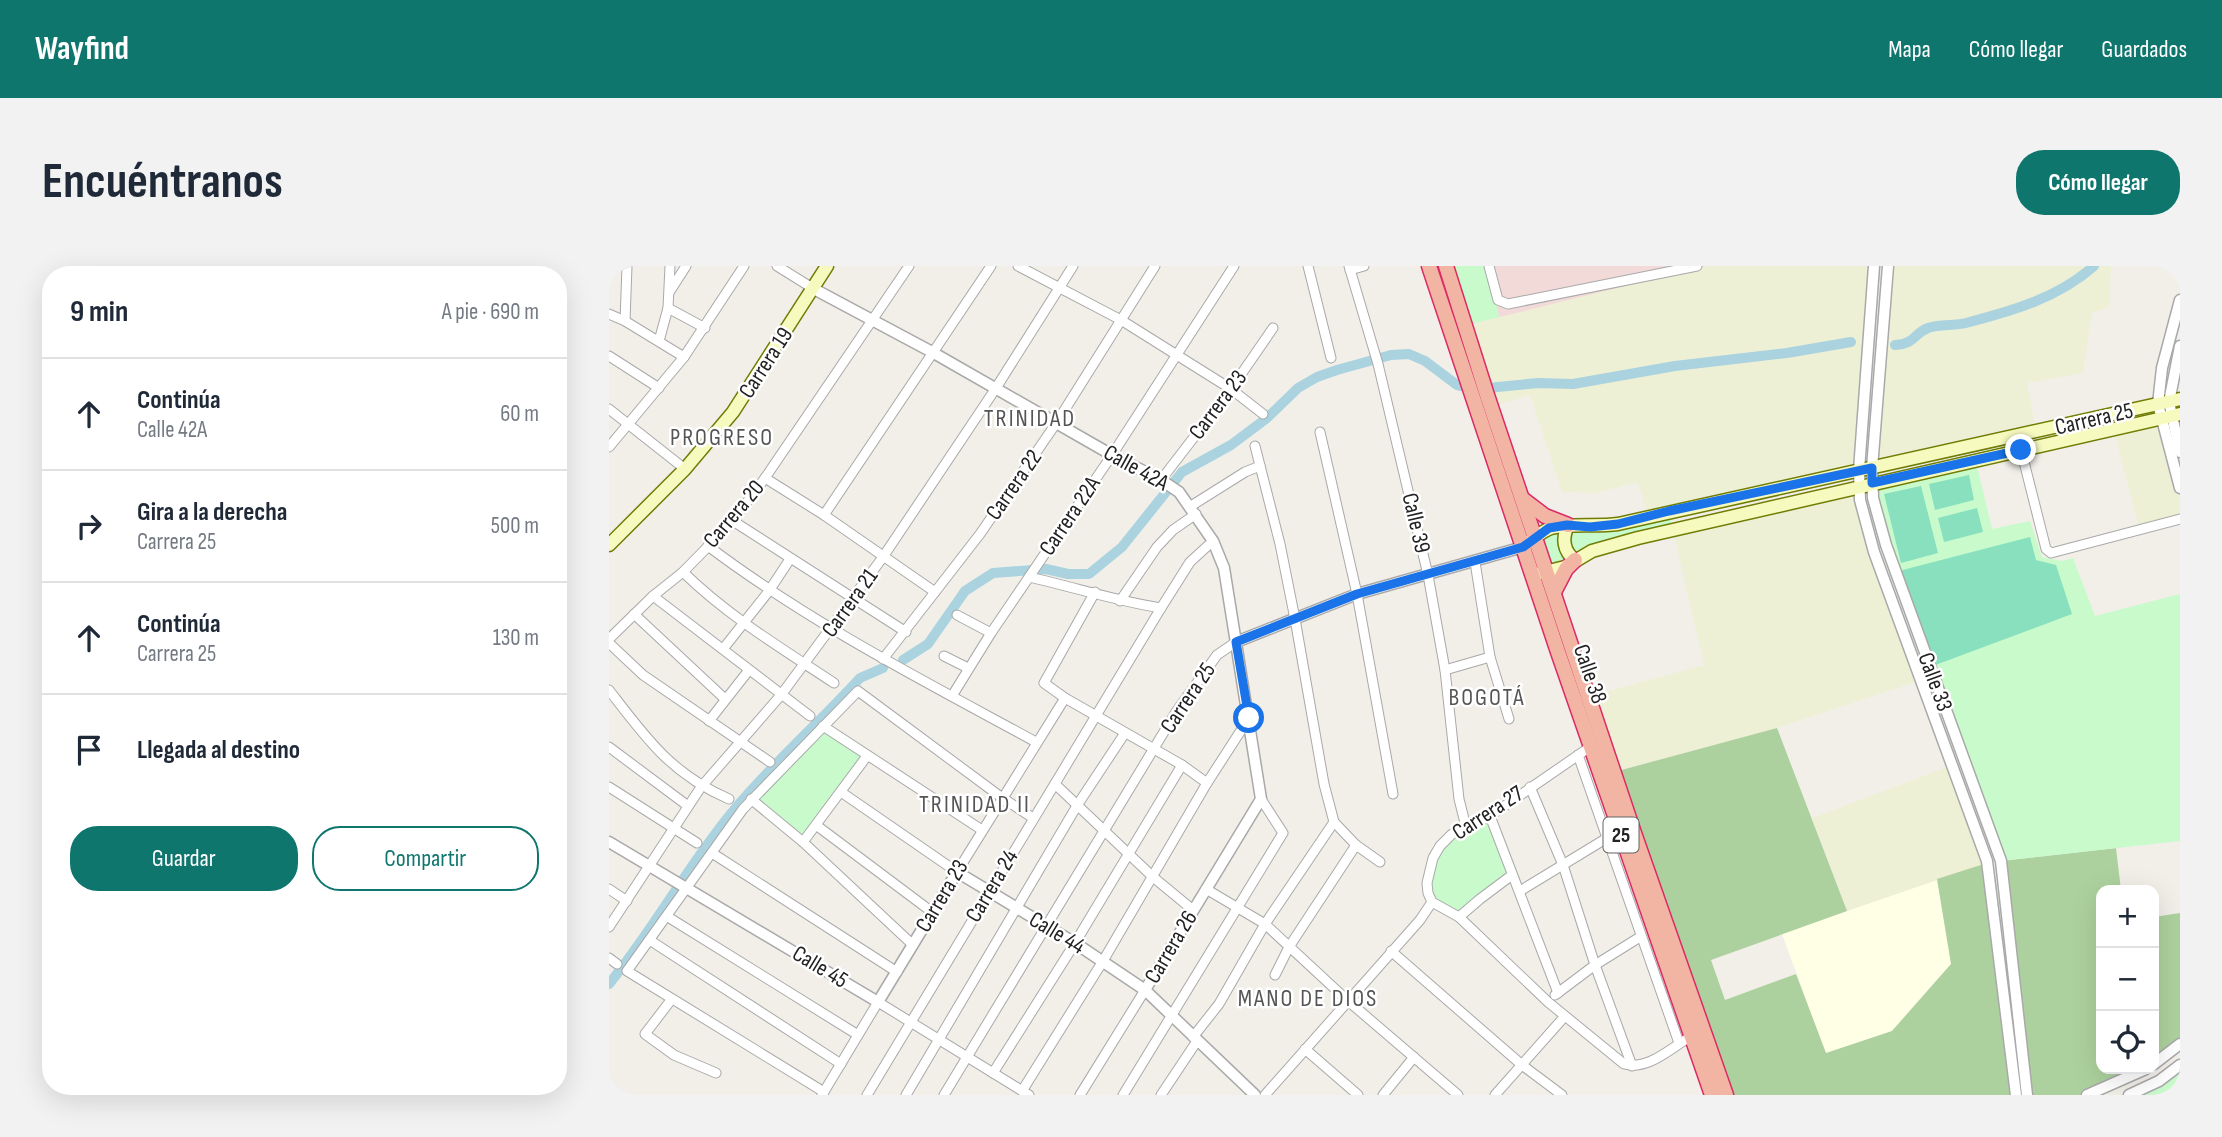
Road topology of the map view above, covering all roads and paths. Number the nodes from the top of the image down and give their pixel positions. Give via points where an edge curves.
1 (627, 266) edge
2 (670, 266) edge
3 (686, 266) edge
4 (744, 266) edge
5 (776, 266) edge
6 (827, 266) edge
7 (909, 266) edge
8 (992, 266) edge
9 (1018, 266) edge
10 (1073, 266) edge
11 (1155, 266) edge
12 (1234, 266) edge
13 (1308, 266) edge
14 (1364, 266) edge
15 (1429, 266) edge
16 (1489, 266) edge
17 (1697, 266) edge
18 (1874, 266) edge
19 (1888, 266) edge
20 (1446, 267) edge
21 (1350, 268) edge
22 (814, 289) junction
23 (1059, 289) junction
24 (669, 293) junction
25 (2180, 300) edge
26 (668, 308) junction
27 (609, 314) edge
28 (1121, 320) junction
29 (625, 321) junction
30 (872, 321) junction
31 (705, 328) junction
32 (1273, 328) dead end
33 (659, 341) junction
34 (2180, 346) edge
35 (932, 352) junction
36 (1177, 355) junction
37 (609, 356) edge
38 (684, 357) junction
39 (1331, 359) dead end
40 (1474, 378) junction
41 (659, 388) junction
42 (996, 388) junction
43 (1231, 389) junction
44 (1480, 398) junction
45 (2169, 402) edge
46 (609, 409) edge
47 (1263, 414) dead end
48 (2170, 416) edge
49 (1057, 422) junction
50 (629, 425) junction
51 (1320, 432) dead end
52 (1255, 446) dead end
53 (609, 447) edge
54 (2021, 450) junction
55 (2180, 452) edge
56 (1112, 455) junction
57 (1260, 466) junction
58 (685, 469) junction
59 (1866, 469) junction
60 (765, 478) junction
61 (1164, 481) junction
62 (1866, 485) junction
63 (2180, 488) edge
64 (1522, 498) junction
65 (1194, 510) junction
66 (824, 515) junction
67 (2180, 519) edge
68 (733, 521) junction
69 (1568, 525) junction
70 (1536, 538) junction
71 (1213, 541) junction
72 (609, 545) edge
73 (708, 546) junction
74 (1523, 547) junction
75 (883, 557) junction
76 (790, 559) junction
77 (1575, 560) junction
78 (1475, 562) junction
79 (683, 572) junction
80 (1539, 573) junction
81 (1428, 575) junction
82 (1030, 576) junction
83 (769, 591) junction
84 (935, 592) junction
85 (1095, 592) junction
86 (1554, 592) junction
87 (1357, 594) junction
88 (653, 596) junction
89 (855, 597) junction
90 (1120, 601) junction
91 (1161, 608) junction
92 (634, 614) junction
93 (957, 615) dead end
94 (1295, 619) junction
95 (744, 624) junction
96 (832, 628) junction
97 (907, 632) junction
98 (991, 633) junction
99 (609, 641) edge
100 (1236, 642) junction
101 (723, 649) junction
102 (944, 656) dead end
103 (1490, 657) junction
104 (883, 659) junction
105 (805, 663) junction
106 (968, 668) junction
107 (749, 670) junction
108 (1445, 670) junction
109 (834, 683) dead end
110 (609, 690) edge
111 (781, 695) junction
112 (952, 696) junction
113 (1065, 698) junction
114 (725, 699) junction
115 (810, 716) dead end
116 (1096, 717) junction
117 (1249, 718) junction
118 (1509, 719) dead end
119 (709, 721) junction
120 (823, 726) junction
121 (1125, 733) junction
122 (740, 742) junction
123 (1036, 742) junction
124 (609, 747) edge
125 (1154, 749) junction
126 (1584, 751) junction
127 (867, 756) junction
128 (771, 762) dead end
129 (1964, 762) junction
130 (1182, 765) junction
131 (1950, 766) junction
132 (1055, 783) junction
133 (1207, 783) junction
134 (609, 787) edge
135 (701, 787) junction
136 (1530, 787) junction
137 (841, 792) junction
138 (1393, 794) dead end
139 (1001, 797) junction
140 (729, 799) dead end
141 (751, 799) junction
142 (1261, 799) junction
143 (1078, 804) junction
144 (688, 806) junction
145 (1490, 816) junction
146 (1033, 818) junction
147 (1334, 822) junction
148 (816, 825) junction
149 (1466, 827) junction
150 (673, 829) junction
151 (1103, 829) junction
152 (982, 830) junction
153 (1607, 838) junction
154 (609, 842) edge
155 (803, 842) junction
156 (697, 843) dead end
157 (1356, 845) junction
158 (1128, 852) junction
159 (712, 853) junction
160 (1380, 862) dead end
161 (1563, 865) junction
162 (650, 866) junction
163 (957, 872) junction
164 (1512, 875) junction
165 (1153, 877) junction
166 (680, 885) junction
167 (609, 889) edge
168 (1206, 889) junction
169 (1520, 891) junction
170 (988, 892) junction
171 (627, 901) junction
172 (1432, 902) junction
173 (1237, 907) junction
174 (1017, 909) junction
175 (1193, 910) junction
176 (933, 912) junction
177 (668, 916) junction
178 (1459, 917) junction
179 (1265, 924) junction
180 (1044, 926) junction
181 (609, 927) edge
182 (1640, 937) junction
183 (651, 941) junction
184 (1075, 943) junction
185 (913, 945) junction
186 (1289, 947) junction
187 (1391, 951) junction
188 (1103, 961) junction
189 (1595, 965) junction
190 (897, 972) junction
191 (1275, 975) dead end
192 (1145, 990) junction
193 (1558, 993) junction
194 (671, 1000) junction
195 (1347, 1000) junction
196 (879, 1002) junction
197 (1548, 1002) junction
198 (1172, 1014) junction
199 (1565, 1016) junction
200 (909, 1022) junction
201 (858, 1035) junction
202 (1692, 1036) junction
203 (938, 1039) junction
204 (1195, 1039) junction
205 (1679, 1043) junction
206 (2180, 1044) edge
207 (1305, 1049) junction
208 (966, 1056) junction
209 (1414, 1057) junction
210 (2159, 1060) edge
211 (841, 1064) junction
212 (1522, 1065) junction
213 (2180, 1065) edge
214 (1632, 1066) junction
215 (716, 1073) dead end
216 (993, 1073) junction
217 (2135, 1074) edge
218 (1026, 1093) edge
219 (823, 1094) edge
220 (867, 1095) edge
221 (905, 1095) edge
222 (944, 1095) edge
223 (1080, 1095) edge
224 (1123, 1095) edge
225 (1161, 1095) edge
226 (1255, 1095) edge
227 (1265, 1095) edge
228 (1359, 1095) edge
229 (1383, 1095) edge
230 (1458, 1095) edge
231 (1495, 1095) edge
232 (1562, 1095) edge
233 (1712, 1095) edge
234 (1726, 1095) edge
235 (2016, 1095) edge
236 (2027, 1095) edge
237 (2087, 1095) edge
238 (2129, 1095) edge

1 - 29 street
2 - 24 street
3 - 24 street
4 - 31 street
5 - 22 street, Calle 42A
6 - 22 main road, Carrera 19
7 - 30 street, Carrera 20
8 - 35 street
9 - 23 street
10 - 23 street, Carrera 21
11 - 28 street, Carrera 22
12 - 36 street, Carrera 22A
13 - 39 street
14 - 21 street
15 - 40 highway, Calle 38 / 25
16 - 17 street via 1498,300 1508,304
18 - 59 street, Calle 33
19 - 59 street, Calle 33
20 - 40 highway, Calle 38 / 25
21 - 81 street, Calle 39
22 - 30 street, Calle 42A
22 - 58 main road, Carrera 19 via 733,412
23 - 28 street
23 - 42 street, Carrera 21
24 - 26 street
25 - 45 street via 2162,368
26 - 31 street
26 - 33 street
27 - 29 street
28 - 36 street
28 - 49 street, Carrera 22
29 - 33 street
30 - 35 street, Calle 42A
30 - 60 street, Carrera 20
31 - 38 street
32 - 43 street, Carrera 23
33 - 38 street
34 - 45 street
35 - 42 street, Calle 42A
35 - 66 street
36 - 43 street
36 - 56 street, Carrera 22A
37 - 41 street
38 - 41 street
40 - 44 highway, Calle 38 / 25
41 - 50 street
42 - 49 street, Calle 42A
42 - 75 street, Carrera 21
43 - 47 street
43 - 61 street, Carrera 23
44 - 64 highway, Calle 38 / 25
44 - 74 highway, Calle 38 / 25
45 - 48 street
45 - 59 main road, Carrera 25
46 - 50 street
48 - 54 main road, Carrera 25
48 - 55 street
48 - 63 street
49 - 56 street, Calle 42A
49 - 84 street, Carrera 22
50 - 53 street
50 - 58 street
51 - 87 street
52 - 57 street
54 - 62 main road, Carrera 25
54 - 67 street via 2046,549 2051,553
56 - 61 street, Calle 42A
56 - 82 street, Carrera 22A
57 - 65 street
57 - 94 street
58 - 72 main road, Carrera 19
59 - 62 street, Calle 33
59 - 69 main road, Carrera 25 via 1618,524
60 - 66 street
60 - 68 street, Carrera 20
61 - 65 street, Calle 42A
62 - 77 main road, Carrera 25 via 1629,540
62 - 129 street, Calle 33
62 - 131 street, Calle 33 via 1863,516
64 - 69 highway via 1545,516
64 - 70 highway, Calle 38 / 25
65 - 71 street, Calle 42A
65 - 90 street via 1157,547
66 - 75 street
68 - 73 street, Carrera 20
68 - 76 street
69 - 70 main road, Carrera 25 via 1549,528
69 - 77 main road via 1565,545
70 - 74 main road, Carrera 25
70 - 80 highway, Calle 38 / 25
71 - 91 street, Carrera 24 via 1190,562
71 - 100 street, Calle 42A via 1224,568
73 - 79 street, Carrera 20
73 - 83 street
74 - 78 street, Carrera 25
74 - 80 highway, Calle 38 / 25
75 - 84 street
75 - 89 street, Carrera 21
76 - 83 street
76 - 89 street
77 - 80 main road, Carrera 25
77 - 86 highway
78 - 81 street, Carrera 25
78 - 103 street
79 - 88 street, Carrera 20
79 - 95 street
80 - 86 highway, Calle 38 / 25
80 - 126 highway, Calle 38 / 25
81 - 87 street, Carrera 25
81 - 108 street, Calle 39
82 - 85 street
82 - 98 street, Carrera 22A
83 - 95 street
83 - 96 street
84 - 97 street, Carrera 22
85 - 90 street
85 - 113 street via 1044,681
86 - 234 highway, Calle 38 / 25
87 - 94 street, Carrera 25
87 - 138 street
88 - 92 street, Carrera 20
88 - 101 street
89 - 96 street, Carrera 21
89 - 97 street
90 - 91 street
91 - 116 street, Carrera 24
92 - 99 street, Carrera 20
92 - 114 street
93 - 98 street
94 - 100 street, Carrera 25
94 - 147 street
95 - 101 street
95 - 105 street
96 - 104 street
96 - 105 street, Carrera 21
97 - 104 street, Carrera 22
98 - 106 street, Carrera 22A
99 - 119 street via 643,675
100 - 117 street, Calle 42A
100 - 125 street, Carrera 25 via 1217,655
101 - 107 street
102 - 106 street
103 - 108 street
103 - 118 street
104 - 112 street
105 - 109 street
105 - 111 street, Carrera 21
106 - 112 street, Carrera 22A
107 - 111 street
107 - 114 street
108 - 149 street, Calle 39
110 - 135 street via 651,743
111 - 115 street
111 - 122 street, Carrera 21
112 - 123 street
113 - 116 street
113 - 123 street, Carrera 23
114 - 119 street
116 - 121 street
116 - 132 street, Carrera 24
117 - 133 street
117 - 142 street, Calle 42A
119 - 122 street
120 - 127 street
120 - 139 street via 858,691
120 - 141 street
121 - 125 street
121 - 143 street
122 - 128 street
122 - 135 street, Carrera 21
123 - 139 street, Carrera 23
124 - 144 street
125 - 130 street
125 - 151 street, Carrera 25
126 - 136 street, Carrera 27
126 - 153 street
126 - 202 highway, Calle 38 / 25
127 - 137 street
127 - 152 street
129 - 131 street
129 - 236 street, Calle 33 via 2001,861
130 - 133 street
130 - 158 street
131 - 235 street, Calle 33 via 1987,863
132 - 143 street
132 - 146 street, Carrera 24
133 - 165 street
134 - 150 street
135 - 140 street
135 - 144 street, Carrera 21
136 - 145 street, Carrera 27
136 - 161 street
137 - 148 street
137 - 163 street, Calle 44
139 - 146 street
139 - 152 street, Carrera 23
141 - 155 street
141 - 159 street
142 - 168 street, Carrera 26
142 - 173 street, Calle 42A via 1283,833
143 - 151 street
143 - 174 street
144 - 150 street, Carrera 21
145 - 149 street, Carrera 27
145 - 164 street
146 - 170 street, Carrera 24
147 - 157 street
147 - 179 street
148 - 155 street
148 - 176 street
149 - 172 street, Carrera 27 via 1452,834 1433,858 1427,883
150 - 156 street
150 - 162 street, Carrera 21
151 - 158 street
151 - 180 street, Carrera 25
152 - 163 street, Carrera 23
153 - 161 street
153 - 182 street
154 - 162 street, Calle 45
155 - 185 street
157 - 160 street
157 - 186 street
158 - 165 street
158 - 184 street
159 - 166 street
159 - 190 street
161 - 169 street
161 - 189 street
162 - 166 street, Calle 45
162 - 171 street, Carrera 21
163 - 170 street, Calle 44
163 - 176 street, Carrera 23
164 - 169 street
164 - 178 street
165 - 175 street
165 - 188 street
166 - 177 street
166 - 196 street, Calle 45
167 - 171 street
168 - 173 street
168 - 175 street, Carrera 26
169 - 193 street
170 - 174 street, Calle 44
170 - 200 street, Carrera 24
171 - 181 street, Carrera 21
172 - 178 street
172 - 187 street
173 - 179 street
173 - 198 street
174 - 180 street, Calle 44
174 - 203 street
175 - 192 street, Carrera 26
176 - 185 street, Carrera 23
177 - 183 street
177 - 201 street
178 - 197 street
179 - 186 street
179 - 204 street
180 - 184 street, Calle 44
180 - 208 street, Carrera 25
182 - 189 street
182 - 205 street
183 - 194 street via 627,971
183 - 211 street
184 - 188 street, Calle 44
184 - 216 street
185 - 190 street, Carrera 23
186 - 191 street
186 - 195 street
187 - 195 street
187 - 212 street
188 - 192 street, Calle 44
188 - 218 street
189 - 193 street
189 - 214 street
190 - 196 street, Carrera 23
192 - 198 street, Calle 44
192 - 223 street, Carrera 26
193 - 197 street
194 - 215 street via 645,1034 674,1055
194 - 219 street
195 - 207 street
195 - 209 street
196 - 200 street, Calle 45
196 - 201 street, Carrera 23
197 - 199 street
198 - 204 street, Calle 44
198 - 224 street
199 - 212 street
199 - 214 street
200 - 203 street, Calle 45
200 - 220 street, Carrera 24
201 - 211 street, Carrera 23
202 - 205 street
202 - 233 highway, Calle 38 / 25
203 - 208 street, Calle 45
203 - 221 street
204 - 225 street
204 - 226 street, Calle 44
205 - 214 street via 1646,1064
206 - 210 street
207 - 227 street
207 - 228 street
208 - 216 street, Calle 45
208 - 222 street, Carrera 25
209 - 229 street
209 - 230 street
211 - 219 street, Carrera 23
212 - 231 street
212 - 232 street
213 - 238 street
216 - 218 street, Calle 45
217 - 237 street

